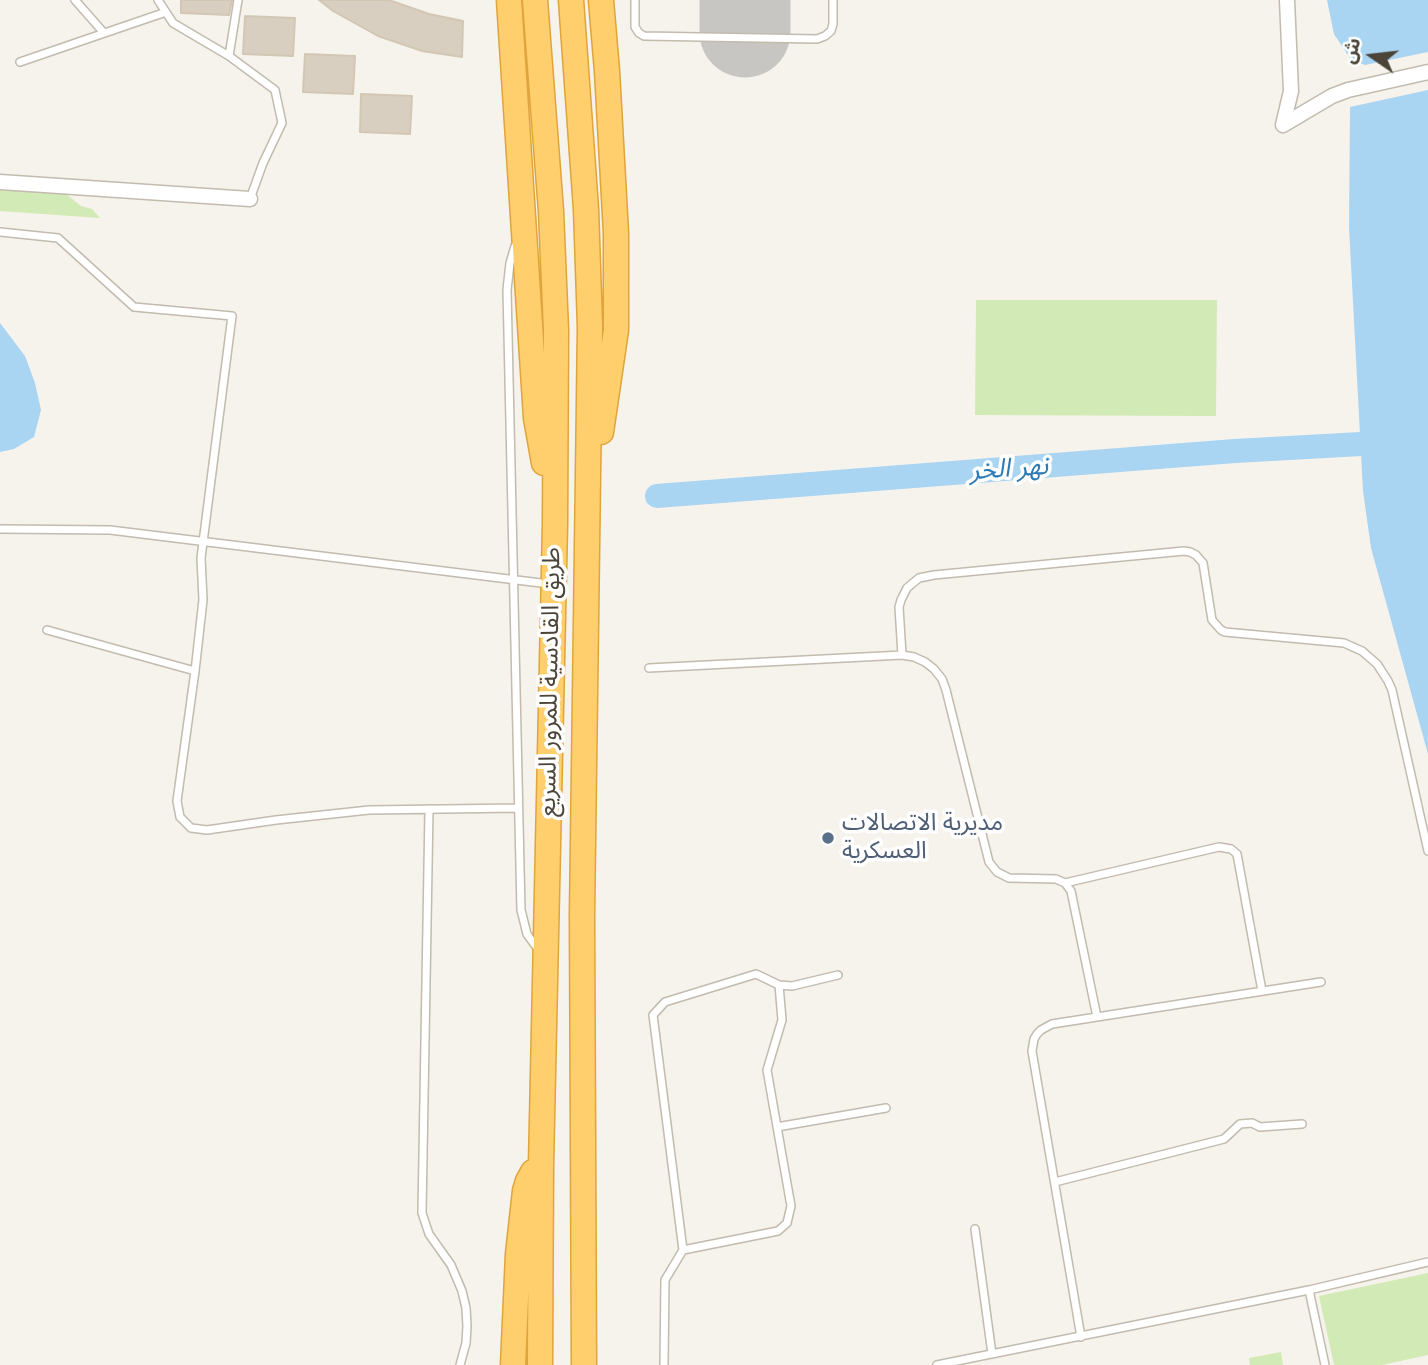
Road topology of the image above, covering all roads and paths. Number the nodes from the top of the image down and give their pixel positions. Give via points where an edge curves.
1 (75, 0) edge
2 (158, 0) edge
3 (237, 0) edge
4 (509, 0) edge
5 (535, 0) edge
6 (571, 0) edge
7 (601, 0) edge
8 (635, 0) edge
9 (834, 0) edge
10 (1287, 0) edge
11 (166, 12) junction
12 (104, 33) junction
13 (229, 55) junction
14 (20, 62) dead end
15 (1428, 72) edge
16 (0, 182) edge
17 (250, 198) joint
18 (524, 226) junction
19 (0, 232) edge
20 (587, 522) junction
21 (555, 524) junction
22 (0, 529) edge
23 (203, 541) junction
24 (514, 581) junction
25 (553, 585) junction
26 (47, 630) dead end
27 (902, 655) junction
28 (649, 667) dead end
29 (195, 671) junction
30 (429, 808) junction
31 (519, 808) junction
32 (1428, 851) edge
33 (1065, 883) junction
34 (546, 958) junction
35 (838, 975) dead end
36 (1321, 982) dead end
37 (779, 985) junction
38 (1262, 991) junction
39 (1097, 1017) junction
40 (886, 1108) dead end
41 (1303, 1124) dead end
42 (777, 1127) junction
43 (541, 1165) junction
44 (1055, 1182) junction
45 (975, 1230) dead end
46 (683, 1250) junction
47 (1428, 1262) edge
48 (1309, 1290) junction
49 (1081, 1337) junction
50 (992, 1354) junction
51 (460, 1365) edge
52 (513, 1365) edge
53 (540, 1365) edge
54 (584, 1365) edge
55 (664, 1365) edge
56 (937, 1365) edge
57 (1325, 1365) edge

1 - 12 lane
2 - 11 lane
3 - 13 lane
4 - 18 highway
5 - 21 highway, طريق القادسية للمرور السريع via 556,330
6 - 20 highway, طريق القادسية للمرور السريع via 590,327
7 - 20 highway via 616,233 616,330
8 - 9 lane via 635,27 644,36 817,39 831,31
10 - 15 street via 1291,91 1283,125 1348,90
11 - 12 lane
11 - 13 lane via 173,23
12 - 14 lane
13 - 17 lane via 275,90 282,122
16 - 17 street
18 - 21 highway via 536,418
18 - 24 lane via 513,250 507,290
19 - 23 lane via 58,238 134,307 232,316
20 - 54 highway, طريق القادسية للمرور السريع via 582,915
21 - 25 highway, طريق القادسية للمرور السريع
22 - 23 lane via 110,530
23 - 24 lane
23 - 29 lane via 203,600
24 - 25 lane
24 - 31 lane
25 - 34 highway, طريق القادسية للمرور السريع
26 - 29 lane
27 - 28 lane
27 - 32 lane via 901,600 919,578 1190,552 1203,563 1212,620 1221,630 1344,643 1377,664 1392,690
27 - 33 lane via 925,662 942,679 993,868 1009,878
29 - 30 lane via 177,801 180,817 191,828
30 - 31 lane
30 - 51 lane via 422,1213 462,1291 467,1325
31 - 34 lane via 522,918 532,943
33 - 38 lane via 1219,847 1231,849 1237,854
33 - 39 lane via 1073,896
34 - 43 highway, طريق القادسية للمرور السريع
35 - 37 lane
36 - 38 lane
37 - 42 lane via 782,1020 767,1070
37 - 46 lane via 756,974 665,1002 653,1015
38 - 39 lane
39 - 44 lane via 1046,1026 1033,1045
40 - 42 lane
41 - 44 lane via 1240,1124 1224,1139
42 - 46 lane via 791,1206 787,1223 779,1231
43 - 52 highway via 525,1191
43 - 53 highway, طريق القادسية للمرور السريع
44 - 49 lane
45 - 50 lane
46 - 55 lane via 665,1280
47 - 48 lane
48 - 49 lane
48 - 57 lane
49 - 50 lane
50 - 56 lane

